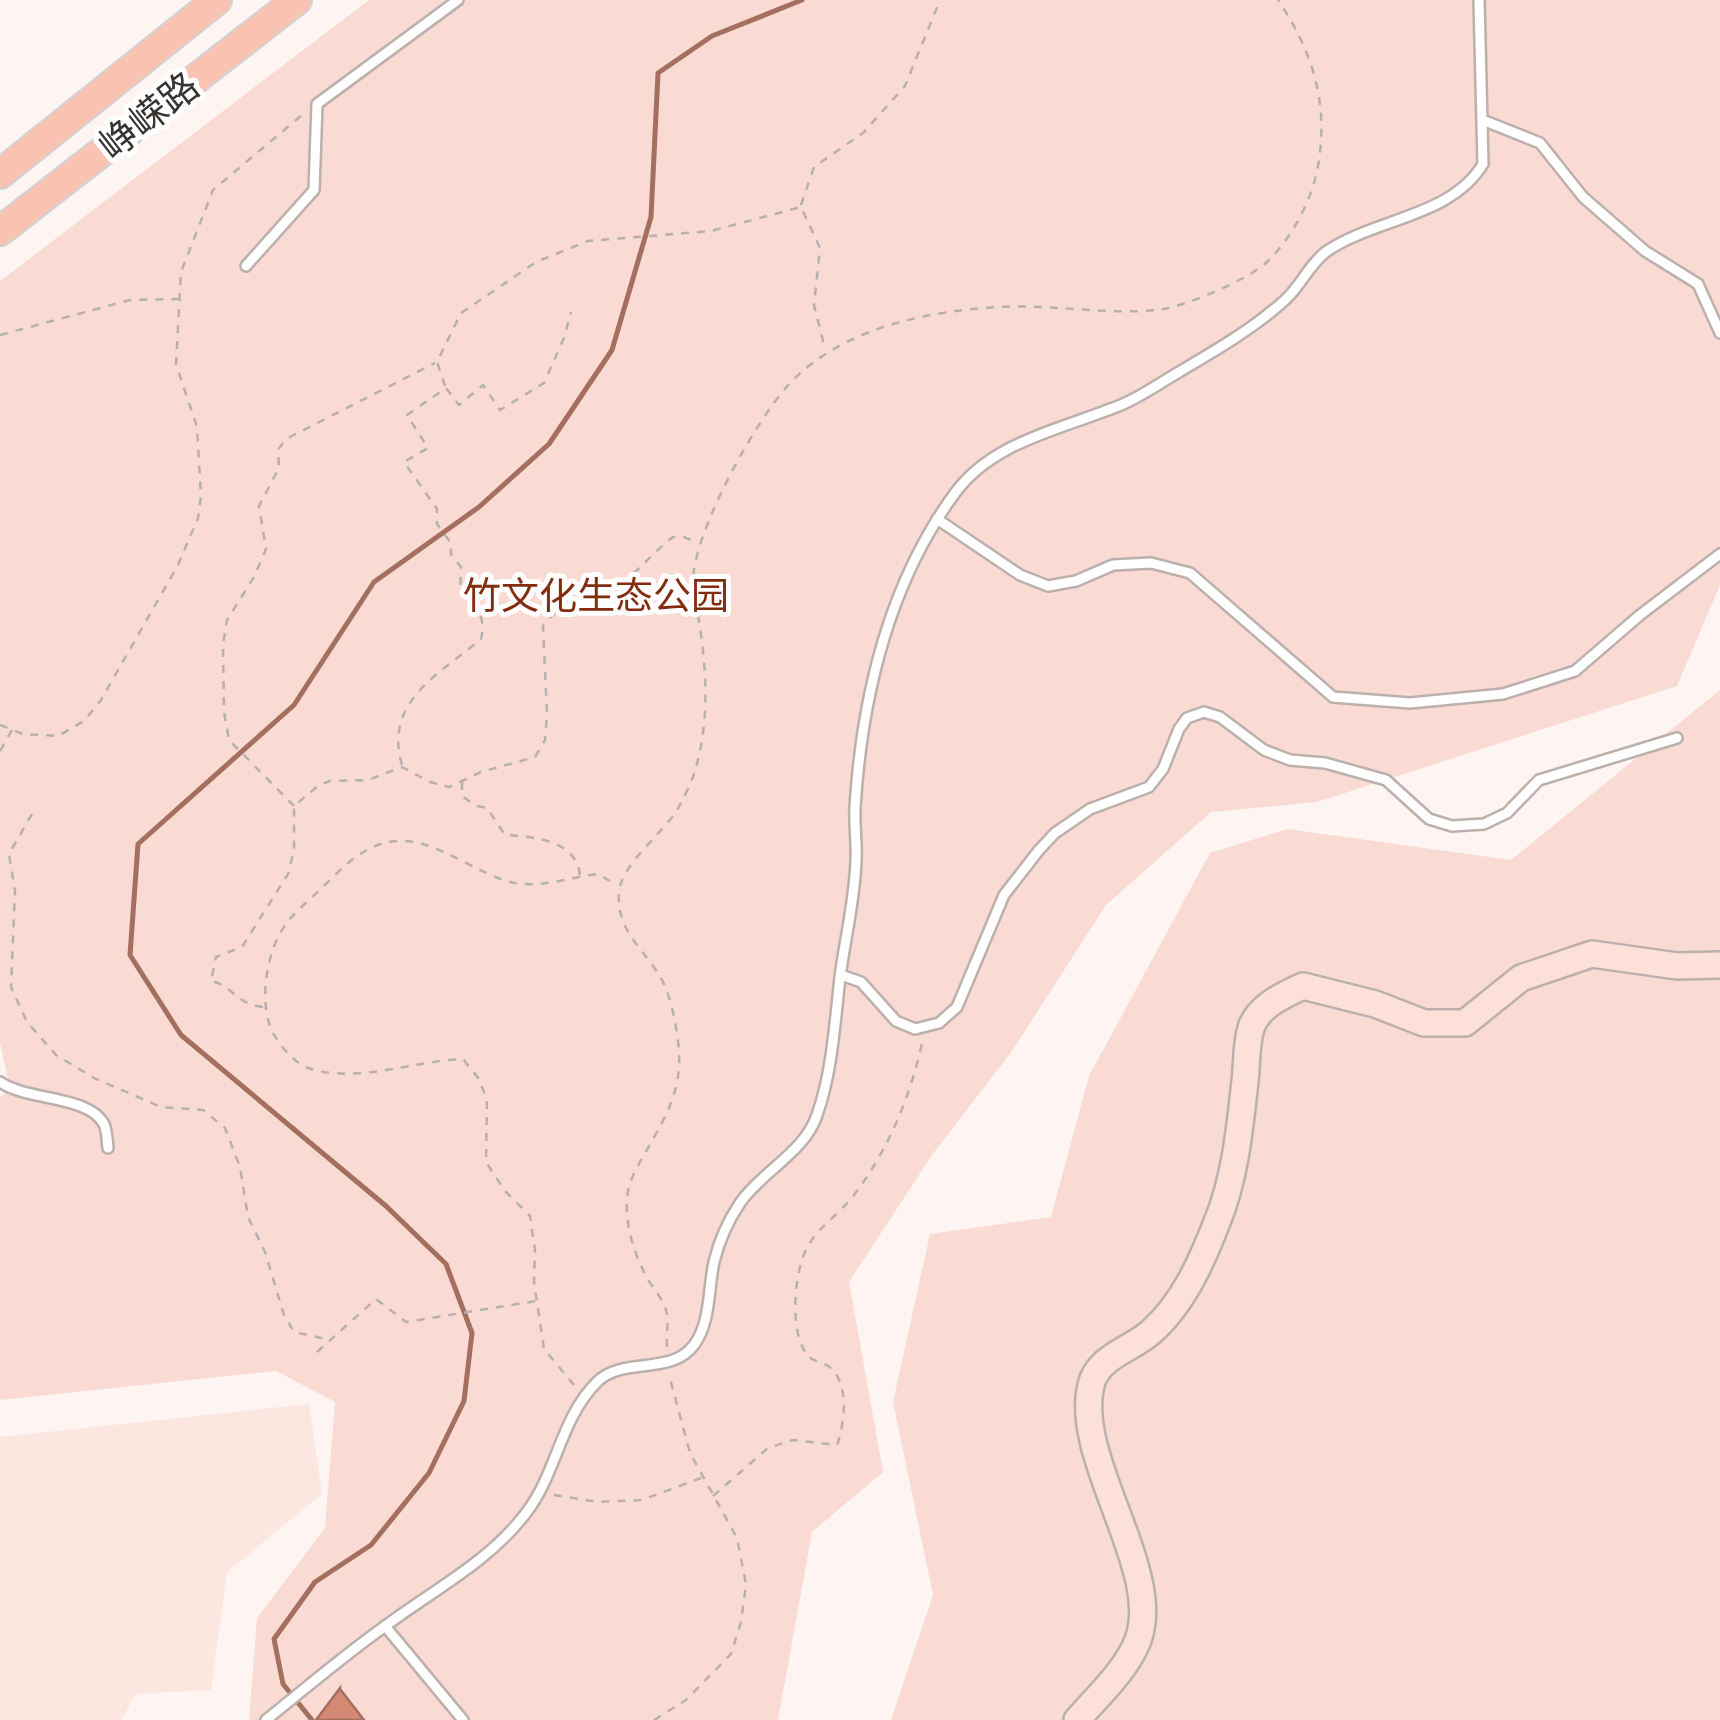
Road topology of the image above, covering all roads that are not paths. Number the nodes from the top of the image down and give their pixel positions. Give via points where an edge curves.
1 (217, 0) edge
2 (297, 0) edge
3 (458, 0) edge
4 (1479, 0) edge
5 (1484, 121) junction
6 (0, 174) edge
7 (0, 232) edge
8 (246, 266) dead end
9 (1720, 333) edge
10 (937, 519) junction
11 (1720, 554) edge
12 (1677, 738) dead end
13 (1720, 965) edge
14 (840, 974) junction
15 (0, 1082) edge
16 (108, 1148) dead end
17 (385, 1626) junction
18 (266, 1720) edge
19 (463, 1720) edge
20 (1077, 1720) edge

1 - 6 main road, 峥嵘路
2 - 7 main road, 峥嵘路
3 - 8 lane via 317,104 314,190
4 - 5 lane
5 - 9 lane via 1540,142 1583,197 1698,284
5 - 10 lane via 1483,164 1472,183 1327,251 1290,297 1240,336 1128,402 1026,440 976,467
10 - 11 lane via 1020,575 1048,586 1112,564 1190,572 1334,697 1410,703 1503,694 1575,671
10 - 14 lane via 906,575 871,695 859,756 856,862
12 - 14 lane via 1538,780 1484,824 1452,826 1430,819 1386,780 1290,760 1204,712 1187,718 1149,787 1090,809 1039,850 1004,896 957,1006 939,1024 915,1029 896,1021 861,982
13 - 20 street via 1592,954 1521,978 1465,1023 1424,1023 1302,986 1263,1010 1252,1027 1238,1136 1218,1220 1178,1304 1150,1334 1097,1367 1090,1387 1094,1448 1129,1546 1141,1622 1136,1647
14 - 17 lane via 817,1119 763,1175 724,1231 696,1342 667,1362 630,1365 601,1377 574,1409 525,1515 470,1570
15 - 16 lane via 86,1107 104,1124
17 - 18 lane
17 - 19 lane

